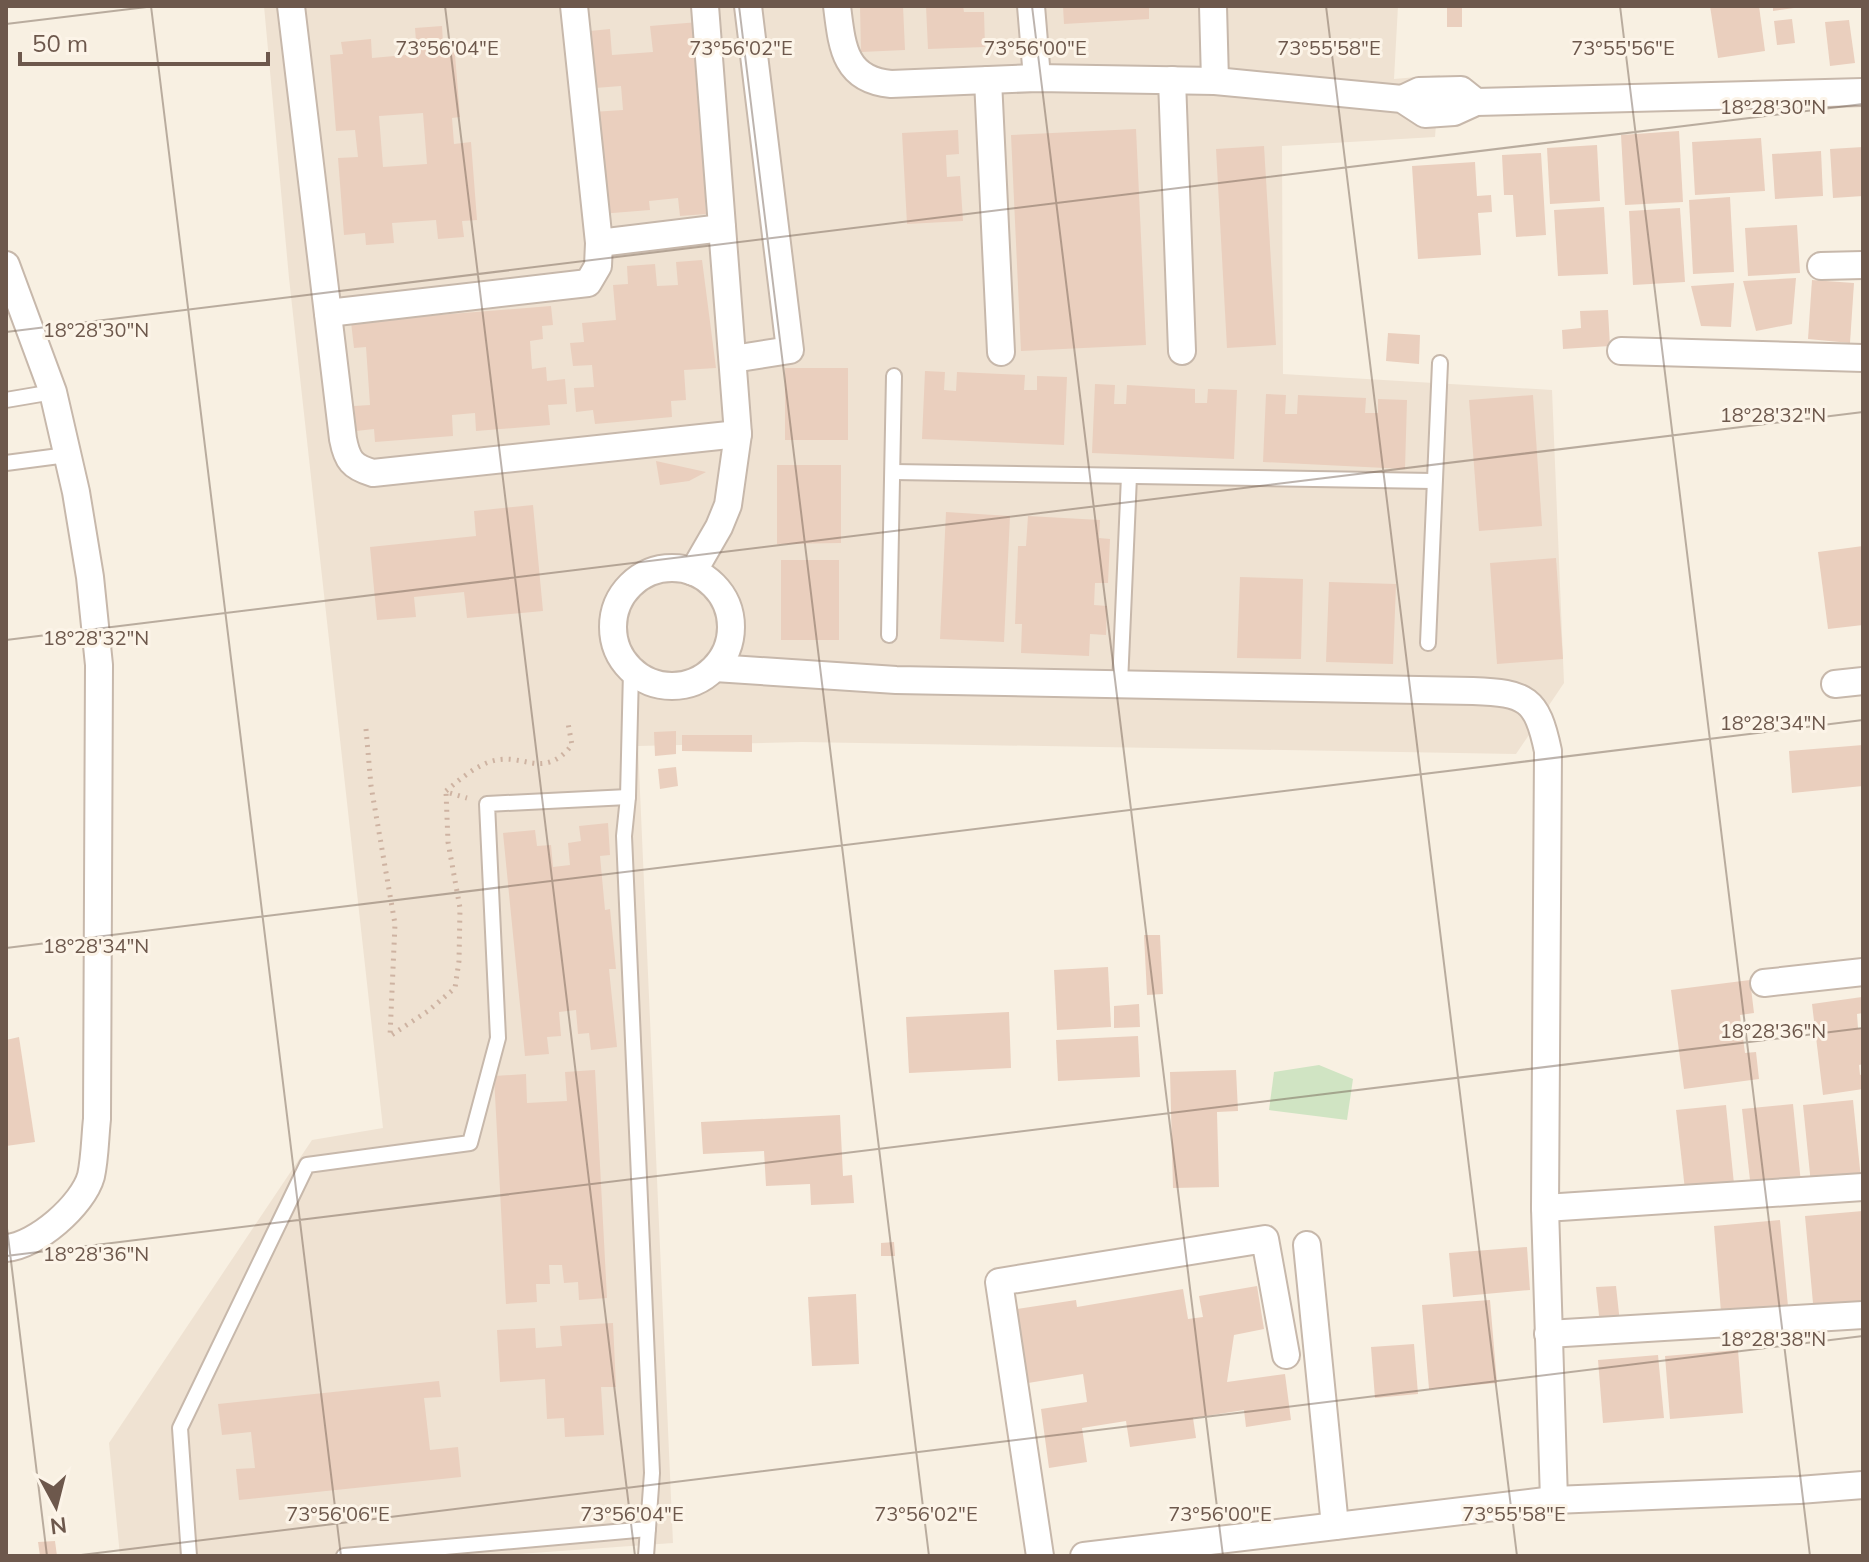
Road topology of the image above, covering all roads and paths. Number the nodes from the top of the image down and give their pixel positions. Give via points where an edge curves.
1 (291, 6) edge
2 (574, 6) edge
3 (705, 6) edge
4 (748, 6) edge
5 (837, 6) edge
6 (1031, 6) edge
7 (1213, 6) edge
8 (1037, 78) junction
9 (988, 80) junction
10 (1172, 80) junction
11 (1215, 81) junction
12 (1863, 92) edge
13 (722, 228) junction
14 (599, 243) junction
15 (6, 265) edge
16 (1863, 265) edge
17 (1821, 266) dead end
18 (328, 313) junction
19 (1182, 351) dead end
20 (1621, 351) dead end
21 (1001, 352) dead end
22 (1863, 358) edge
23 (733, 359) junction
24 (1440, 363) dead end
25 (894, 376) dead end
26 (53, 392) junction
27 (6, 400) edge
28 (738, 434) junction
29 (67, 455) junction
30 (6, 463) edge
31 (894, 472) junction
32 (1129, 476) junction
33 (1433, 481) junction
34 (693, 572) junction
35 (889, 635) dead end
36 (1428, 643) dead end
37 (715, 668) junction
38 (631, 671) junction
39 (1863, 681) edge
40 (1120, 684) junction
41 (1835, 684) dead end
42 (568, 723) dead end
43 (366, 729) dead end
44 (446, 792) junction
45 (628, 797) junction
46 (487, 804) junction
47 (1863, 972) edge
48 (1764, 983) dead end
49 (1863, 1187) edge
50 (1545, 1208) junction
51 (1307, 1245) dead end
52 (6, 1248) edge
53 (1863, 1315) edge
54 (1548, 1334) junction
55 (1286, 1355) dead end
56 (1863, 1485) edge
57 (1554, 1500) junction
58 (1335, 1526) junction
59 (648, 1529) junction
60 (189, 1556) edge
61 (344, 1556) edge
62 (646, 1556) edge
63 (1040, 1556) edge
64 (1084, 1556) edge

1 - 18 street
2 - 14 street
3 - 13 street
4 - 23 street via 790,350
5 - 9 street via 840,34 857,74 891,84
6 - 8 street
7 - 11 street
8 - 9 street
8 - 10 street
9 - 21 street
10 - 11 street
10 - 19 street
11 - 12 street via 1402,99 1425,114 1454,112 1476,102
13 - 14 street
13 - 23 street
14 - 18 street via 598,266 588,283
15 - 26 street
16 - 17 street
18 - 28 street via 343,439 355,468 373,473
20 - 22 street
23 - 28 street
24 - 33 lane
25 - 31 lane
26 - 27 lane
26 - 29 street
28 - 34 street via 728,505
29 - 30 lane
29 - 52 street via 90,577 99,665 97,1119 90,1178 76,1205 43,1232
31 - 32 lane
31 - 35 lane
32 - 33 lane
32 - 40 lane
33 - 36 lane
34 - 37 street via 713,584 726,603 731,626 727,648
34 - 38 street via 670,568 647,573 628,587 616,607 612,629 617,652
37 - 38 street via 696,681 673,687 651,683
37 - 40 street via 896,680
38 - 45 lane
39 - 41 street
40 - 50 street via 1500,692 1527,701 1541,720 1548,761
42 - 44 path via 572,745 561,759 546,764 492,761
43 - 44 path via 395,924 390,1036 455,988 460,908 448,842
44 - 46 path
45 - 46 lane
45 - 59 lane via 624,836 652,1473
46 - 60 lane via 498,1038 470,1143 307,1165 180,1428
47 - 48 street
49 - 50 street
50 - 54 street
51 - 58 street
53 - 54 street
54 - 57 street
55 - 63 street via 1265,1239 999,1282
56 - 57 street
57 - 58 street
58 - 64 street
59 - 61 lane
59 - 62 lane

